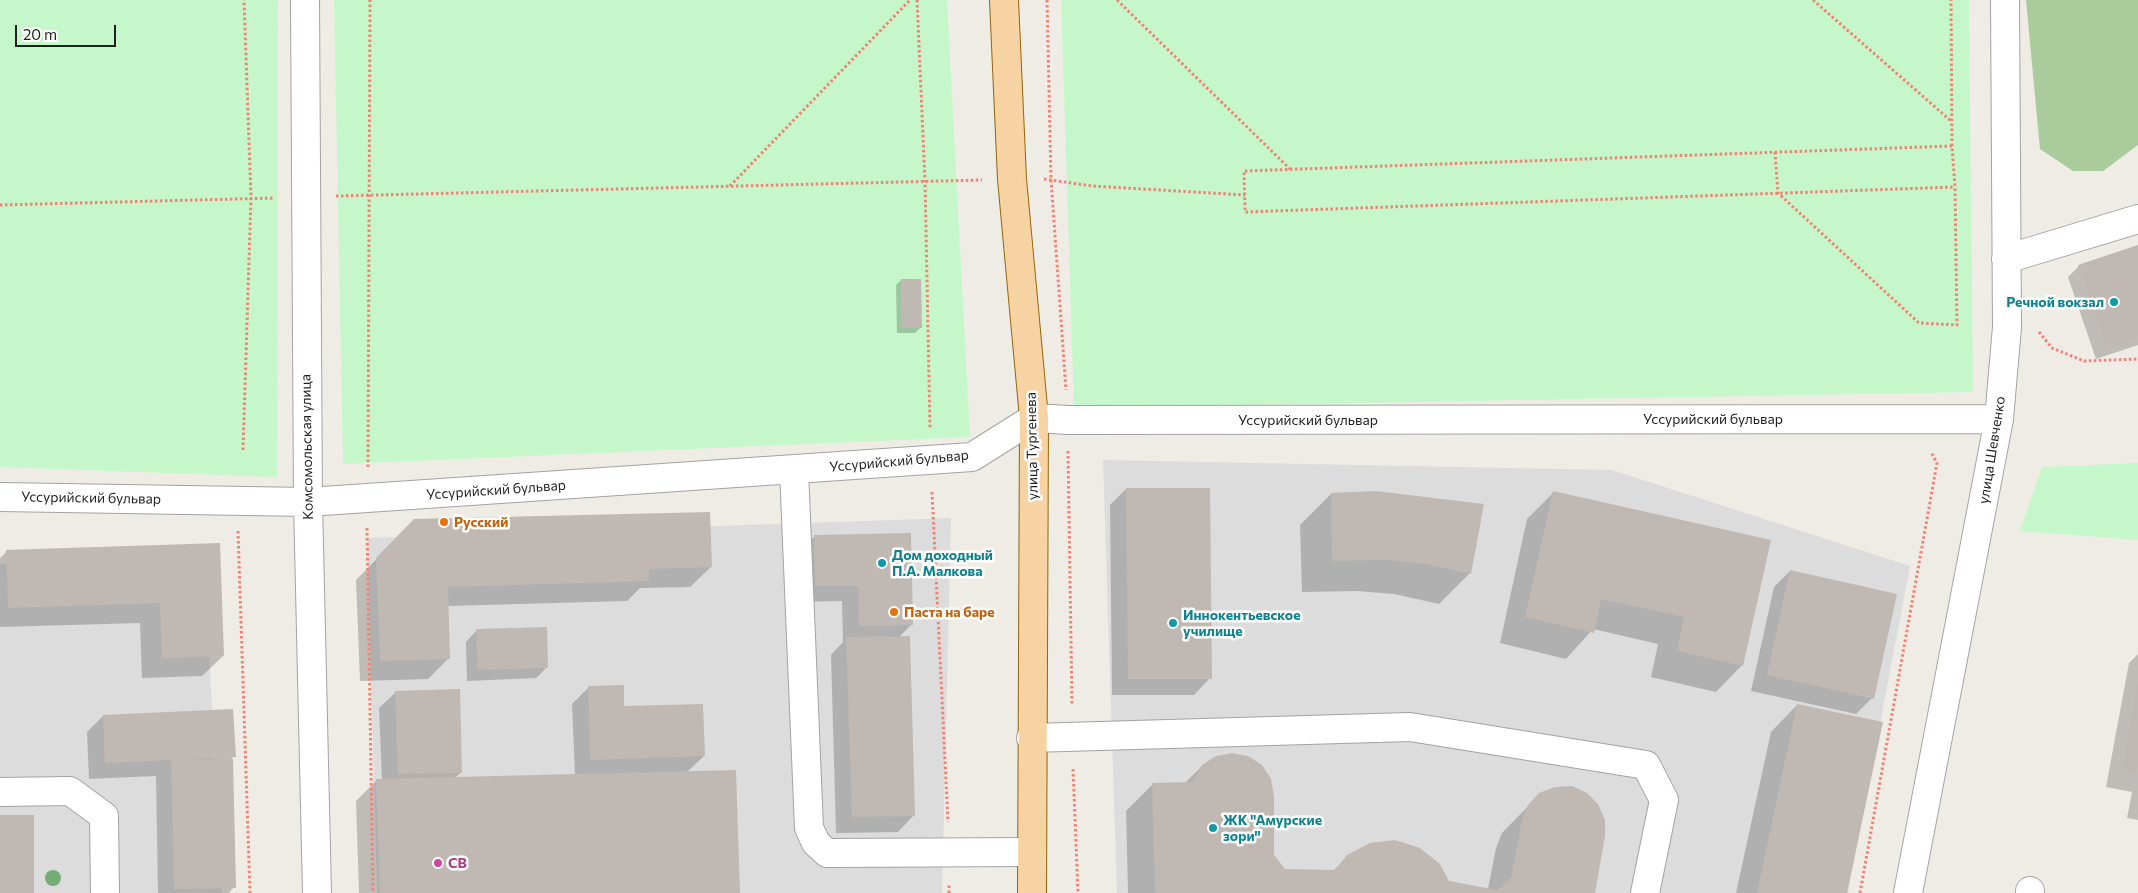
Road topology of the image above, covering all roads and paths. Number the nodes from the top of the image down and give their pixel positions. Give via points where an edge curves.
1 (244, 0) edge
2 (305, 0) edge
3 (370, 0) edge
4 (910, 0) edge
5 (1004, 0) edge
6 (1117, 0) edge
7 (1813, 0) edge
8 (1951, 0) edge
9 (2005, 0) edge
10 (1952, 121) junction
11 (1952, 146) junction
12 (1775, 152) junction
13 (1291, 170) junction
14 (1012, 180) junction
15 (729, 186) junction
16 (1955, 188) junction
17 (370, 194) junction
18 (1778, 194) junction
19 (1245, 195) junction
20 (305, 197) junction
21 (251, 198) junction
22 (0, 205) edge
23 (2138, 219) edge
24 (2006, 259) junction
25 (2037, 329) dead end
26 (2138, 359) edge
27 (1034, 418) junction
28 (1999, 419) junction
29 (243, 450) dead end
30 (1923, 452) dead end
31 (794, 470) junction
32 (0, 496) edge
33 (367, 499) junction
34 (236, 501) junction
35 (308, 502) junction
36 (1031, 738) junction
37 (0, 792) edge
38 (1032, 852) junction
39 (105, 893) edge
40 (250, 893) edge
41 (317, 893) edge
42 (373, 893) edge
43 (1032, 893) edge
44 (1645, 893) edge
45 (1860, 893) edge
46 (1908, 893) edge

1 - 21 path
2 - 20 street, Комсомольская улица
3 - 17 path
4 - 15 path
5 - 14 main road, улица Тургенева
6 - 13 path
7 - 10 path
8 - 10 path
9 - 24 street, улица Шевченко
10 - 11 path
11 - 12 path
11 - 16 path
12 - 13 path
12 - 18 path
13 - 19 path via 1244,171
14 - 15 path
14 - 19 path via 1051,179 1092,186
14 - 27 main road, улица Тургенева
15 - 17 path
16 - 18 path
16 - 18 path via 1957,325 1919,323
17 - 20 path
17 - 33 path
18 - 19 path via 1245,212
20 - 21 path
20 - 35 street, Комсомольская улица
21 - 22 path
21 - 29 path
23 - 24 street
24 - 28 street, улица Шевченко via 2007,327
25 - 26 path via 2052,348 2084,362
27 - 28 street, Уссурийский бульвар
27 - 31 street, Уссурийский бульвар via 972,457
27 - 36 main road, улица Тургенева
28 - 46 street, улица Шевченко
30 - 45 path via 1933,452 1937,463
31 - 33 street, Уссурийский бульвар
31 - 38 street via 809,828 816,843 827,853
32 - 34 street, Уссурийский бульвар
33 - 35 street, Уссурийский бульвар
33 - 42 path
34 - 35 street, Уссурийский бульвар
34 - 40 path
35 - 41 street, Комсомольская улица
36 - 38 main road, улица Тургенева
36 - 44 street via 1410,727 1646,765 1664,800
37 - 39 street via 70,791 104,816
38 - 43 main road, улица Тургенева

